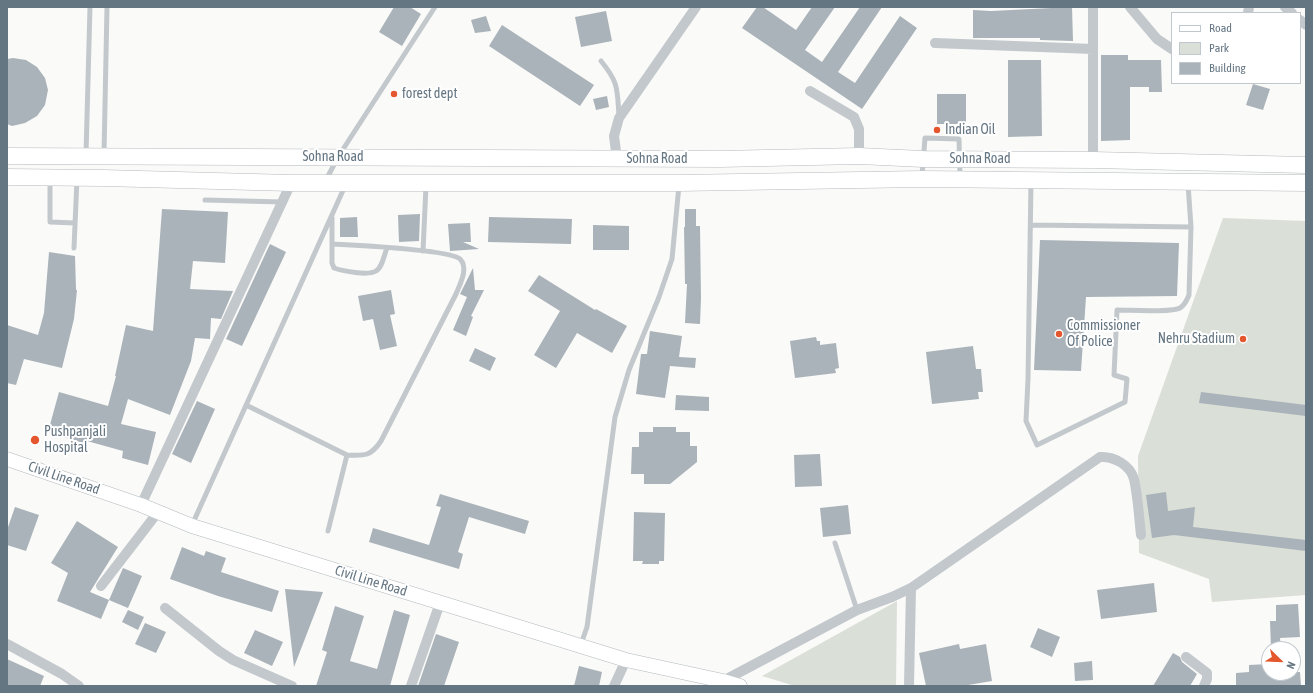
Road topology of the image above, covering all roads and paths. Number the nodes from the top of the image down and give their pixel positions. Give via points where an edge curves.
1 (90, 7) edge
2 (107, 7) edge
3 (435, 7) edge
4 (696, 7) edge
5 (1093, 7) edge
6 (1130, 7) edge
7 (935, 43) dead end
8 (1171, 48) edge
9 (1093, 49) junction
10 (601, 61) dead end
11 (810, 91) dead end
12 (619, 118) junction
13 (7, 156) edge
14 (859, 156) junction
15 (86, 157) junction
16 (104, 157) junction
17 (338, 157) junction
18 (617, 159) junction
19 (923, 159) junction
20 (960, 159) junction
21 (1093, 160) junction
22 (1188, 162) junction
23 (1306, 165) edge
24 (7, 177) edge
25 (50, 178) junction
26 (78, 178) junction
27 (922, 179) junction
28 (960, 179) junction
29 (1031, 180) junction
30 (1188, 182) junction
31 (291, 183) junction
32 (325, 183) junction
33 (346, 183) junction
34 (426, 183) junction
35 (679, 183) junction
36 (1306, 183) edge
37 (205, 200) dead end
38 (282, 202) junction
39 (332, 216) junction
40 (75, 223) junction
41 (1031, 225) junction
42 (1191, 228) junction
43 (332, 244) junction
44 (74, 248) dead end
45 (387, 248) junction
46 (424, 250) junction
47 (246, 405) junction
48 (347, 455) junction
49 (7, 459) edge
50 (141, 505) junction
51 (158, 512) junction
52 (192, 526) junction
53 (328, 531) dead end
54 (1141, 535) dead end
55 (835, 543) dead end
56 (101, 586) dead end
57 (911, 588) junction
58 (440, 603) junction
59 (166, 608) dead end
60 (857, 610) junction
61 (7, 644) edge
62 (581, 645) junction
63 (1186, 657) dead end
64 (626, 660) junction
65 (723, 681) junction
66 (80, 686) edge
67 (292, 686) edge
68 (410, 686) edge
69 (614, 686) edge
70 (740, 686) edge
71 (909, 686) edge
72 (1204, 686) edge

1 - 15 lane
2 - 16 lane
3 - 17 lane
4 - 12 street
5 - 9 street
6 - 8 street via 1157,39
7 - 9 street
9 - 21 street
10 - 12 lane via 617,85
11 - 14 street via 854,117 860,129
12 - 18 street via 614,136
13 - 15 main road, Sohna Road
14 - 18 main road, Sohna Road via 720,160
14 - 19 main road, Sohna Road
15 - 16 main road, Sohna Road
16 - 17 main road, Sohna Road
17 - 18 main road, Sohna Road
17 - 32 lane
19 - 20 main road, Sohna Road
19 - 27 lane
20 - 21 main road, Sohna Road
20 - 28 lane
21 - 22 main road, Sohna Road
22 - 23 main road, Sohna Road
22 - 30 main road
24 - 25 main road, Sohna Road
25 - 26 main road, Sohna Road
25 - 40 lane via 50,222
26 - 31 main road, Sohna Road
26 - 40 lane
27 - 28 main road, Sohna Road
27 - 35 main road, Sohna Road
28 - 29 main road, Sohna Road
29 - 30 main road, Sohna Road
29 - 41 lane
30 - 36 main road, Sohna Road
30 - 42 lane
31 - 32 main road, Sohna Road
31 - 38 street
32 - 33 main road, Sohna Road
33 - 34 main road, Sohna Road
33 - 39 lane
34 - 35 main road, Sohna Road
34 - 46 lane
35 - 62 lane via 672,259 629,370 615,417 587,627
37 - 38 lane
38 - 50 street
39 - 43 lane
39 - 47 lane
40 - 44 lane
41 - 42 lane
41 - 42 lane via 1026,421 1037,445 1125,402 1127,379 1114,375 1117,310 1166,310 1178,309 1184,305 1189,295
43 - 45 lane
43 - 45 lane via 334,268 349,272 376,271
45 - 46 lane
46 - 48 lane via 460,259 464,265 464,274 381,441 368,455
47 - 48 lane
47 - 52 lane
48 - 53 lane
49 - 50 street, Civil Line Road
50 - 51 street, Civil Line Road
51 - 52 street, Civil Line Road
51 - 56 street
52 - 58 street, Civil Line Road
54 - 57 street via 1134,478 1128,468 1116,460 1108,456 1100,457
55 - 60 lane
57 - 60 street
57 - 71 street
58 - 62 street, Civil Line Road
58 - 68 street
59 - 67 street via 233,660
60 - 65 street
61 - 66 street
62 - 64 street, Civil Line Road
63 - 72 street via 1207,673
64 - 65 street, Civil Line Road
64 - 69 street
65 - 70 street, Civil Line Road

